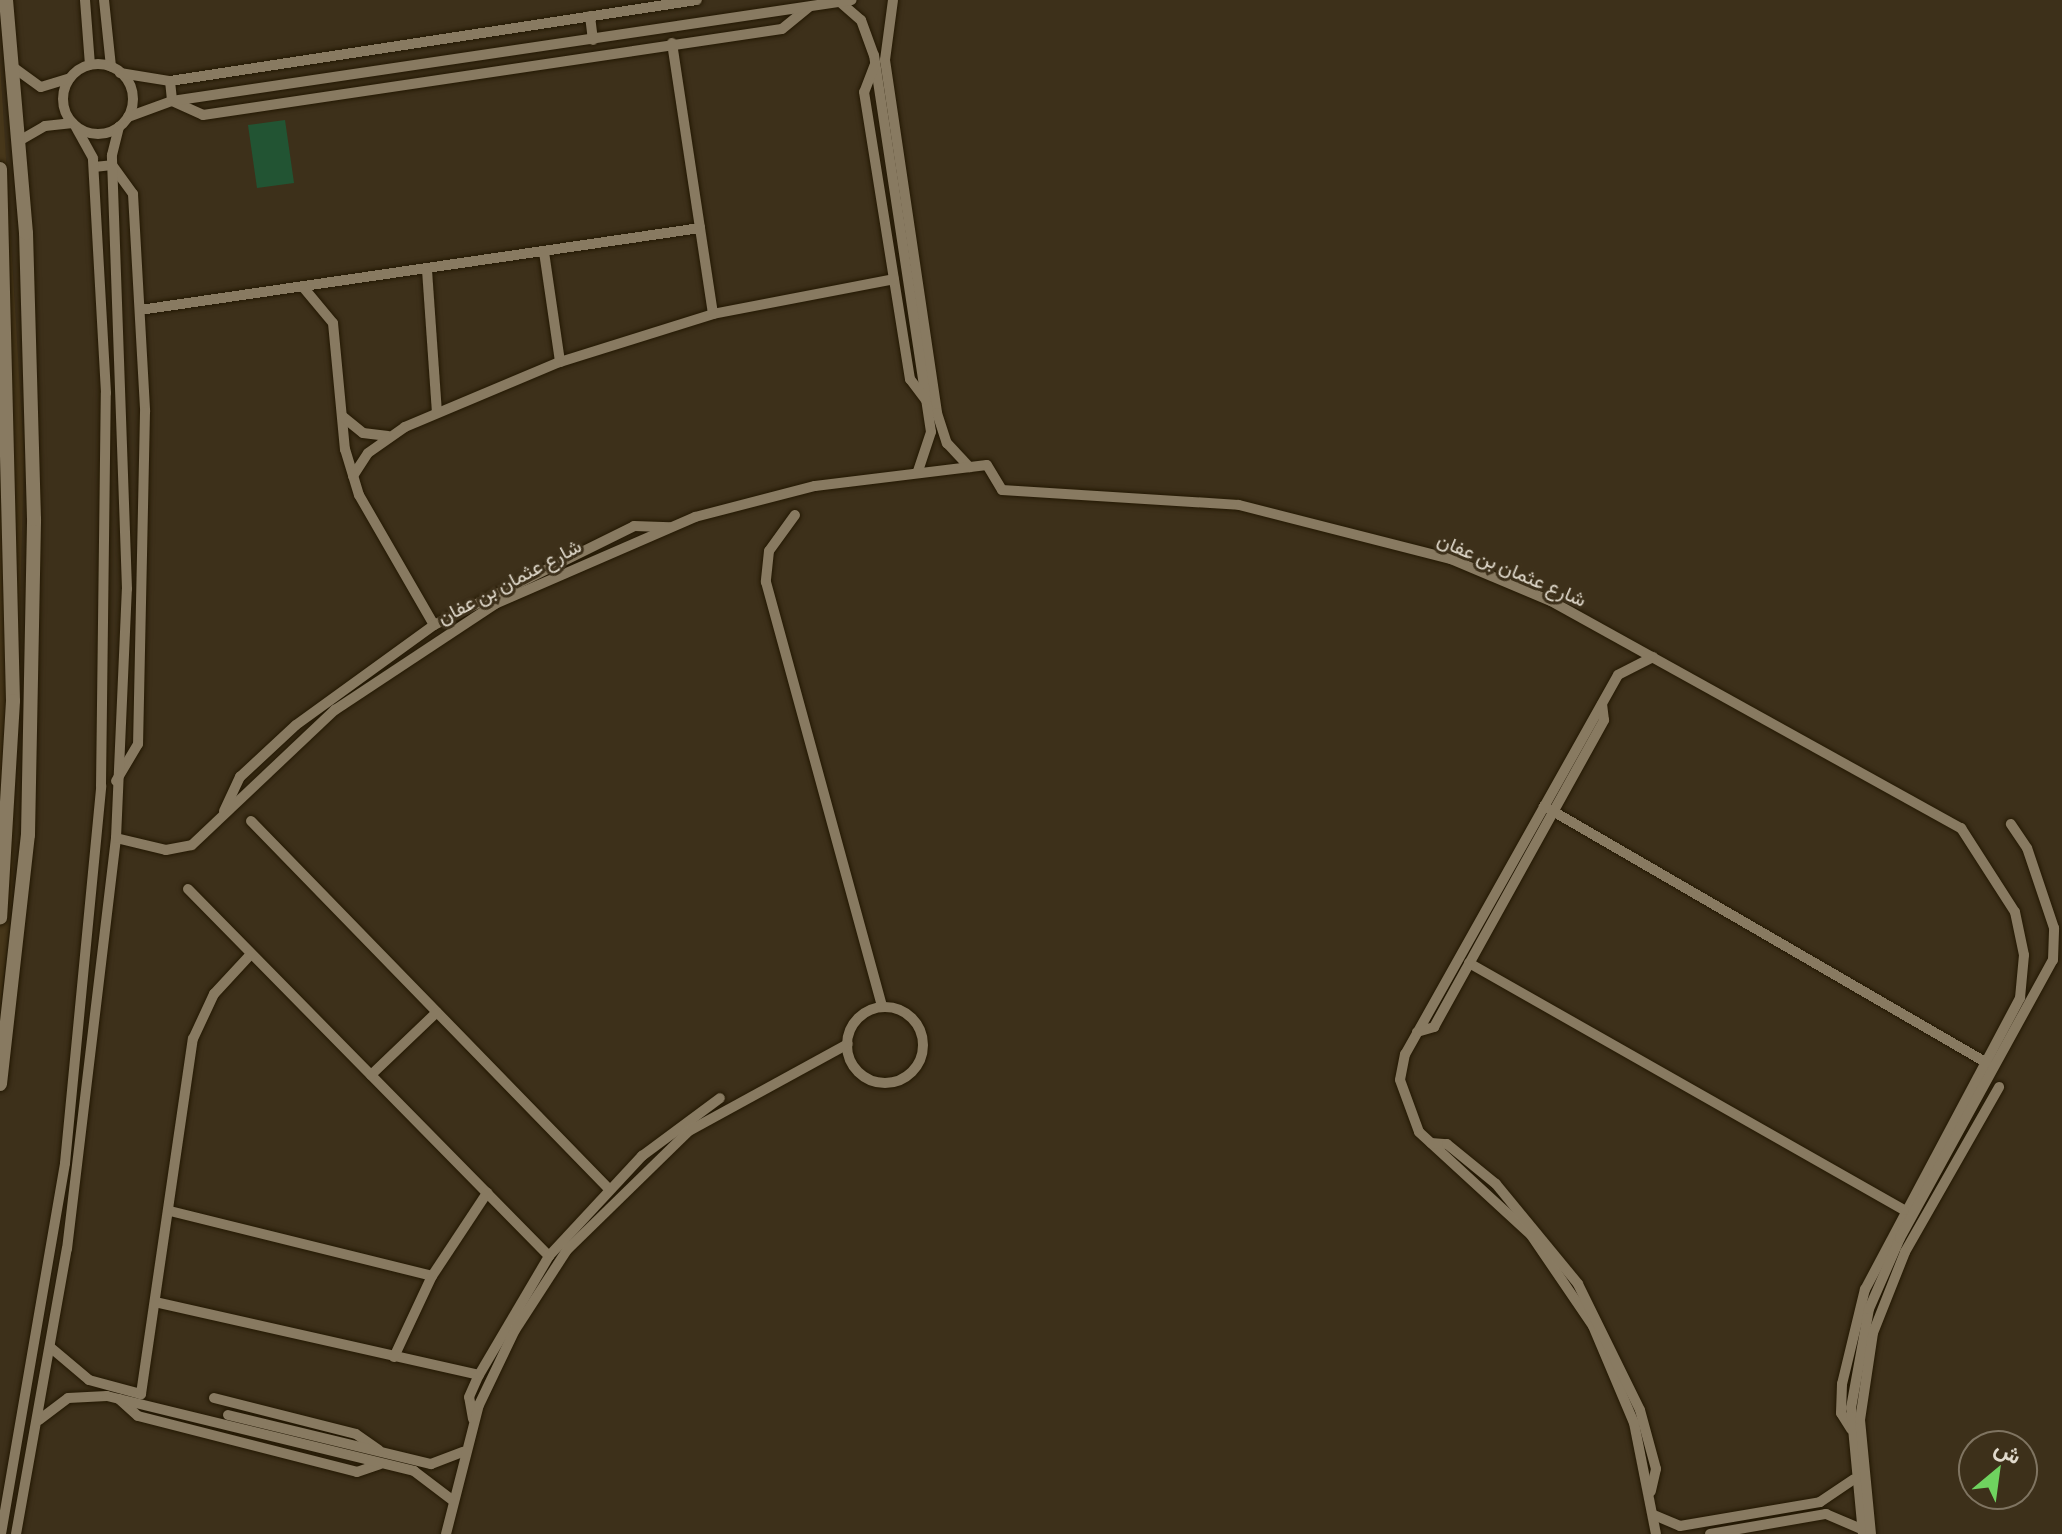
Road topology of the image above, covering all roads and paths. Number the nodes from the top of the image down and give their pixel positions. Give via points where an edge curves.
1 (6, 0) edge
2 (85, 0) edge
3 (104, 0) edge
4 (697, 0) edge
5 (852, 0) edge
6 (893, 0) edge
7 (840, 2) junction
8 (809, 7) junction
9 (618, 12) junction
10 (590, 16) junction
11 (622, 35) junction
12 (593, 40) junction
13 (672, 43) junction
14 (875, 64) junction
15 (90, 65) junction
16 (13, 67) junction
17 (116, 70) junction
18 (72, 76) junction
19 (170, 81) junction
20 (172, 101) junction
21 (128, 117) junction
22 (74, 125) junction
23 (119, 127) junction
24 (19, 141) junction
25 (112, 165) junction
26 (94, 167) junction
27 (0, 169) edge
28 (700, 228) junction
29 (544, 252) junction
30 (427, 270) junction
31 (27, 272) junction
32 (6, 273) junction
33 (894, 279) junction
34 (303, 287) junction
35 (140, 310) junction
36 (713, 314) junction
37 (560, 362) junction
38 (926, 400) junction
39 (437, 412) junction
40 (342, 416) junction
41 (390, 436) junction
42 (969, 467) junction
43 (918, 471) junction
44 (353, 476) junction
45 (124, 482) junction
46 (108, 483) junction
47 (795, 515) dead end
48 (108, 517) junction
49 (125, 517) junction
50 (670, 527) junction
51 (434, 625) junction
52 (1653, 657) junction
53 (116, 781) junction
54 (1549, 809) junction
55 (223, 813) junction
56 (251, 821) dead end
57 (2011, 824) dead end
58 (116, 838) junction
59 (188, 889) dead end
60 (0, 918) edge
61 (251, 954) junction
62 (1469, 963) junction
63 (882, 1006) junction
64 (437, 1012) junction
65 (2013, 1028) junction
66 (1417, 1032) junction
67 (848, 1044) junction
68 (1987, 1063) junction
69 (371, 1075) junction
70 (0, 1084) edge
71 (1999, 1087) dead end
72 (720, 1098) dead end
73 (609, 1189) junction
74 (487, 1193) junction
75 (1904, 1210) junction
76 (170, 1211) junction
77 (549, 1256) junction
78 (432, 1276) junction
79 (1886, 1279) junction
80 (155, 1302) junction
81 (50, 1347) junction
82 (394, 1357) junction
83 (479, 1375) junction
84 (214, 1398) dead end
85 (228, 1415) dead end
86 (473, 1419) junction
87 (38, 1421) junction
88 (1851, 1429) junction
89 (380, 1452) junction
90 (463, 1452) junction
91 (1853, 1480) junction
92 (452, 1500) junction
93 (1654, 1515) junction
94 (1865, 1533) edge
95 (1, 1534) edge
96 (16, 1534) edge
97 (446, 1534) edge
98 (1656, 1534) edge
99 (1710, 1534) edge

1 - 16 street
2 - 15 street
3 - 17 street
4 - 9 street
5 - 7 street
6 - 42 street via 885,60 937,413 947,443
7 - 8 street
7 - 14 street via 866,27
8 - 11 street
8 - 13 street via 782,29
9 - 10 street
9 - 11 street
10 - 12 street
10 - 19 street
11 - 12 street
12 - 20 street
13 - 20 street via 203,115
13 - 28 street
14 - 33 street via 864,92
14 - 38 street
15 - 17 street
15 - 18 street
16 - 18 street via 41,87
16 - 24 street
17 - 19 street
17 - 21 street via 131,89
18 - 22 street via 63,105
19 - 20 street
20 - 21 street
21 - 23 street
22 - 23 street via 102,134
22 - 24 street via 45,126
22 - 26 street
23 - 25 street
24 - 31 street
25 - 26 street
25 - 35 street via 133,194
25 - 45 street
26 - 46 street
27 - 32 street
28 - 29 street
28 - 36 street
29 - 30 street
29 - 37 street
30 - 34 street
30 - 39 street
31 - 32 street
31 - 70 street via 35,424 28,835
32 - 60 street via 13,701
33 - 36 street
33 - 38 street via 910,379
34 - 35 street
34 - 40 street via 333,323
35 - 53 street via 140,702 135,754
36 - 37 street
37 - 39 street
38 - 43 street via 930,446
39 - 41 street
40 - 41 street via 363,433
40 - 44 street
41 - 44 street
42 - 43 street, شارع عثمان بن عفان
42 - 52 street, شارع عثمان بن عفان via 987,465 1002,490 1185,497 1346,527 1501,579
43 - 50 street, شارع عثمان بن عفان via 778,494
44 - 51 street
45 - 46 street
45 - 49 street
46 - 48 street
47 - 63 street via 773,543 766,582
48 - 49 street
48 - 95 street via 101,786 65,1163
49 - 53 street
50 - 51 street via 634,526
50 - 55 street, شارع عثمان بن عفان via 537,583 413,654 298,740
51 - 55 street via 288,732 234,785
52 - 54 street via 1622,671 1602,704 1604,720
52 - 65 street, شارع عثمان بن عفان via 1961,828 2020,926 2023,984
53 - 58 street
54 - 62 street
54 - 66 street
54 - 68 street
55 - 58 street, شارع عثمان بن عفان via 203,838 179,849
56 - 64 street
57 - 65 street via 2030,854 2055,944 2051,969
58 - 81 street
59 - 61 street
61 - 69 street
61 - 76 street via 214,994 193,1039
62 - 66 street via 1434,1027
62 - 75 street
63 - 67 street via 861,1013
63 - 67 street via 914,1023 923,1038 906,1078 869,1079 853,1063
64 - 69 street
64 - 73 street
65 - 68 street
65 - 79 street
66 - 93 street via 1400,1080 1410,1119 1524,1228 1569,1285 1621,1386
67 - 86 street via 708,1119 618,1194 539,1290
68 - 75 street
69 - 74 street
71 - 79 street
72 - 73 street
73 - 77 street
74 - 77 street
74 - 78 street
75 - 88 street via 1872,1273 1848,1347 1840,1408
76 - 78 street
76 - 80 street
77 - 83 street
78 - 82 street
79 - 88 street via 1858,1350
79 - 94 street via 1861,1397
80 - 81 street via 141,1394 79,1375
80 - 82 street
81 - 87 street
82 - 83 street
83 - 86 street via 469,1397
84 - 89 street via 356,1434
85 - 89 street
86 - 90 street
87 - 92 street via 68,1398 119,1399 422,1474
87 - 96 street
88 - 91 street
89 - 90 street via 431,1464
90 - 92 street
91 - 93 street via 1820,1502 1680,1526
91 - 94 street
92 - 97 street
93 - 98 street
94 - 99 street via 1826,1514

